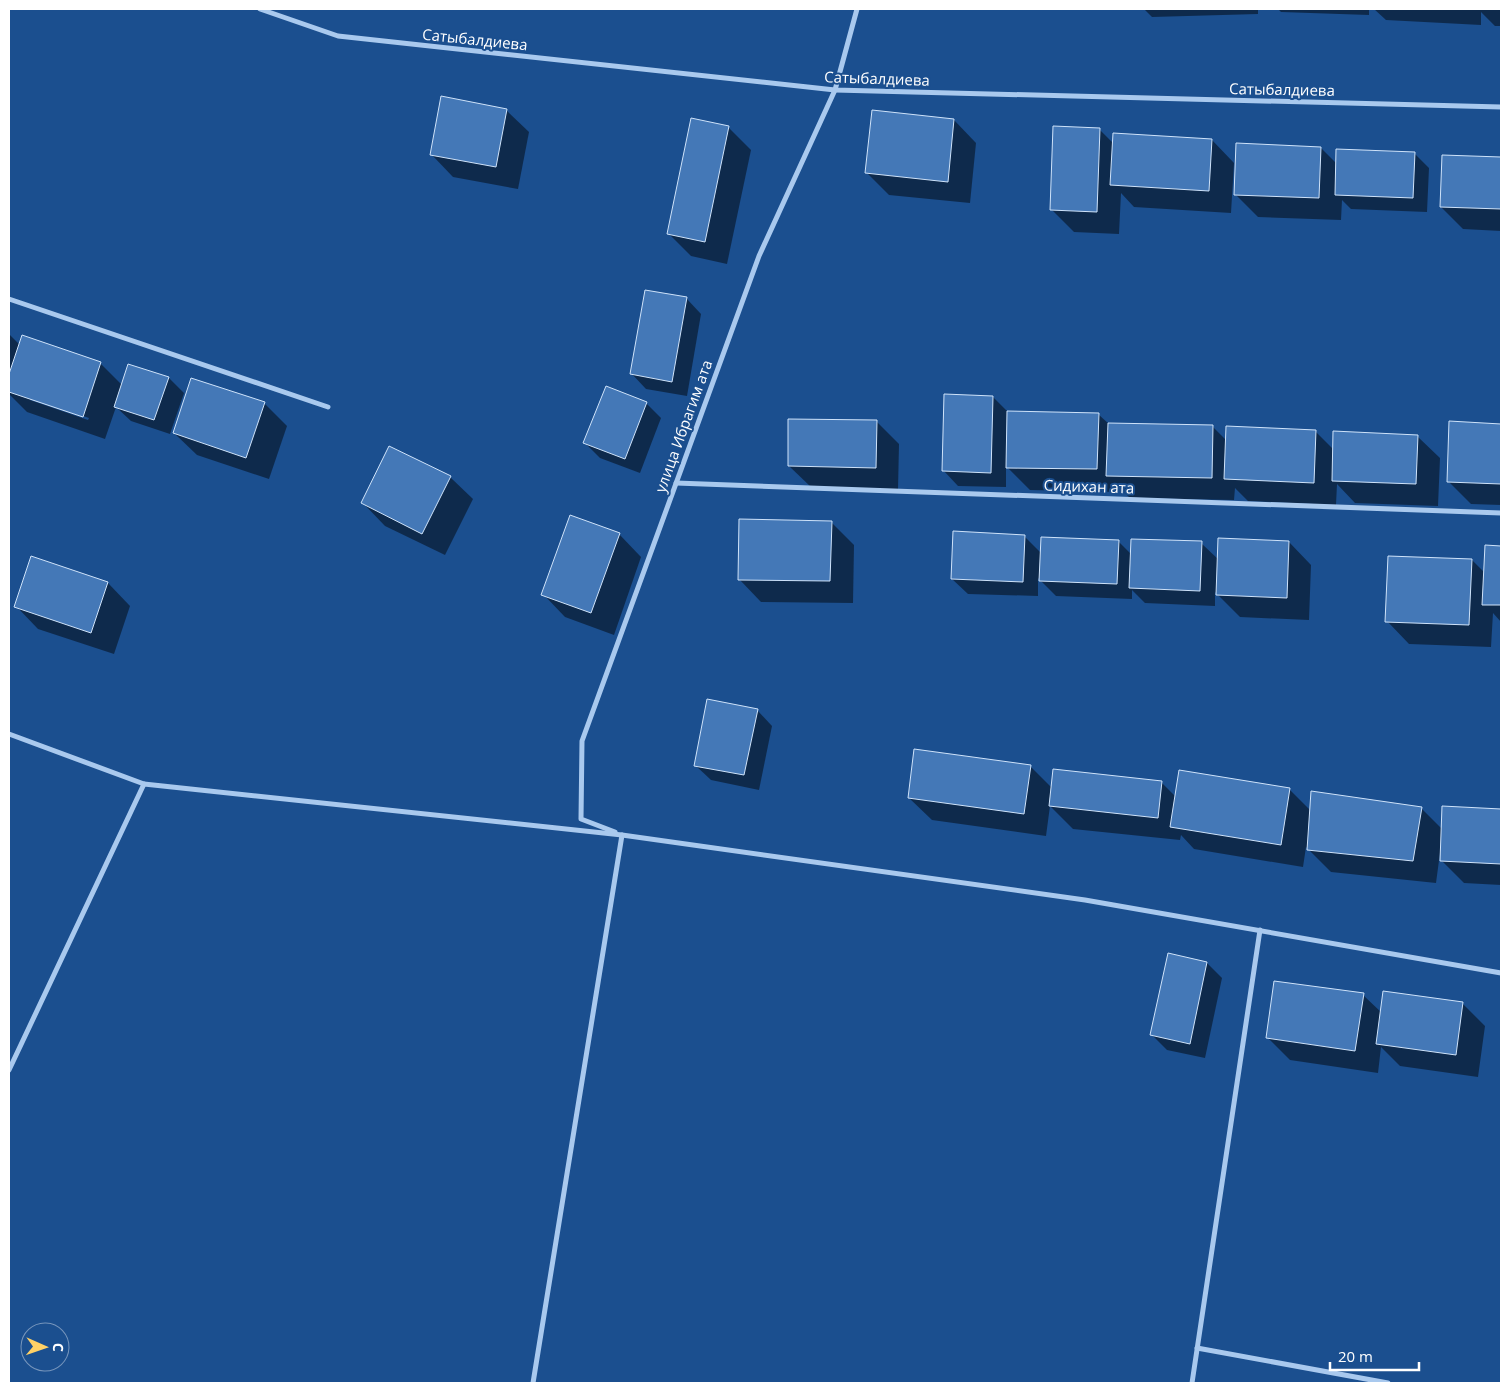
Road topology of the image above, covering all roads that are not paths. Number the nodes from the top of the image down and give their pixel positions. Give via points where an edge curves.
1 (260, 9) edge
2 (857, 9) edge
3 (835, 90) junction
4 (1501, 107) edge
5 (9, 299) edge
6 (328, 407) dead end
7 (676, 483) junction
8 (1501, 513) edge
9 (9, 734) edge
10 (144, 784) junction
11 (622, 835) junction
12 (1260, 930) junction
13 (1501, 973) edge
14 (9, 1070) edge
15 (1197, 1348) junction
16 (534, 1383) edge
17 (1192, 1383) edge
18 (1388, 1383) edge

1 - 3 street, Сатыбалдиева via 338,36
2 - 3 street, улица Ибрагим ата
3 - 4 street, Сатыбалдиева
3 - 7 street, улица Ибрагим ата via 759,256
5 - 6 street
7 - 8 street, Сидихан ата
7 - 11 street, улица Ибрагим ата via 582,741 581,819
9 - 10 street
10 - 11 street
10 - 14 street
11 - 12 street via 1085,900
11 - 16 street
12 - 13 street
12 - 15 street
15 - 17 street
15 - 18 street

